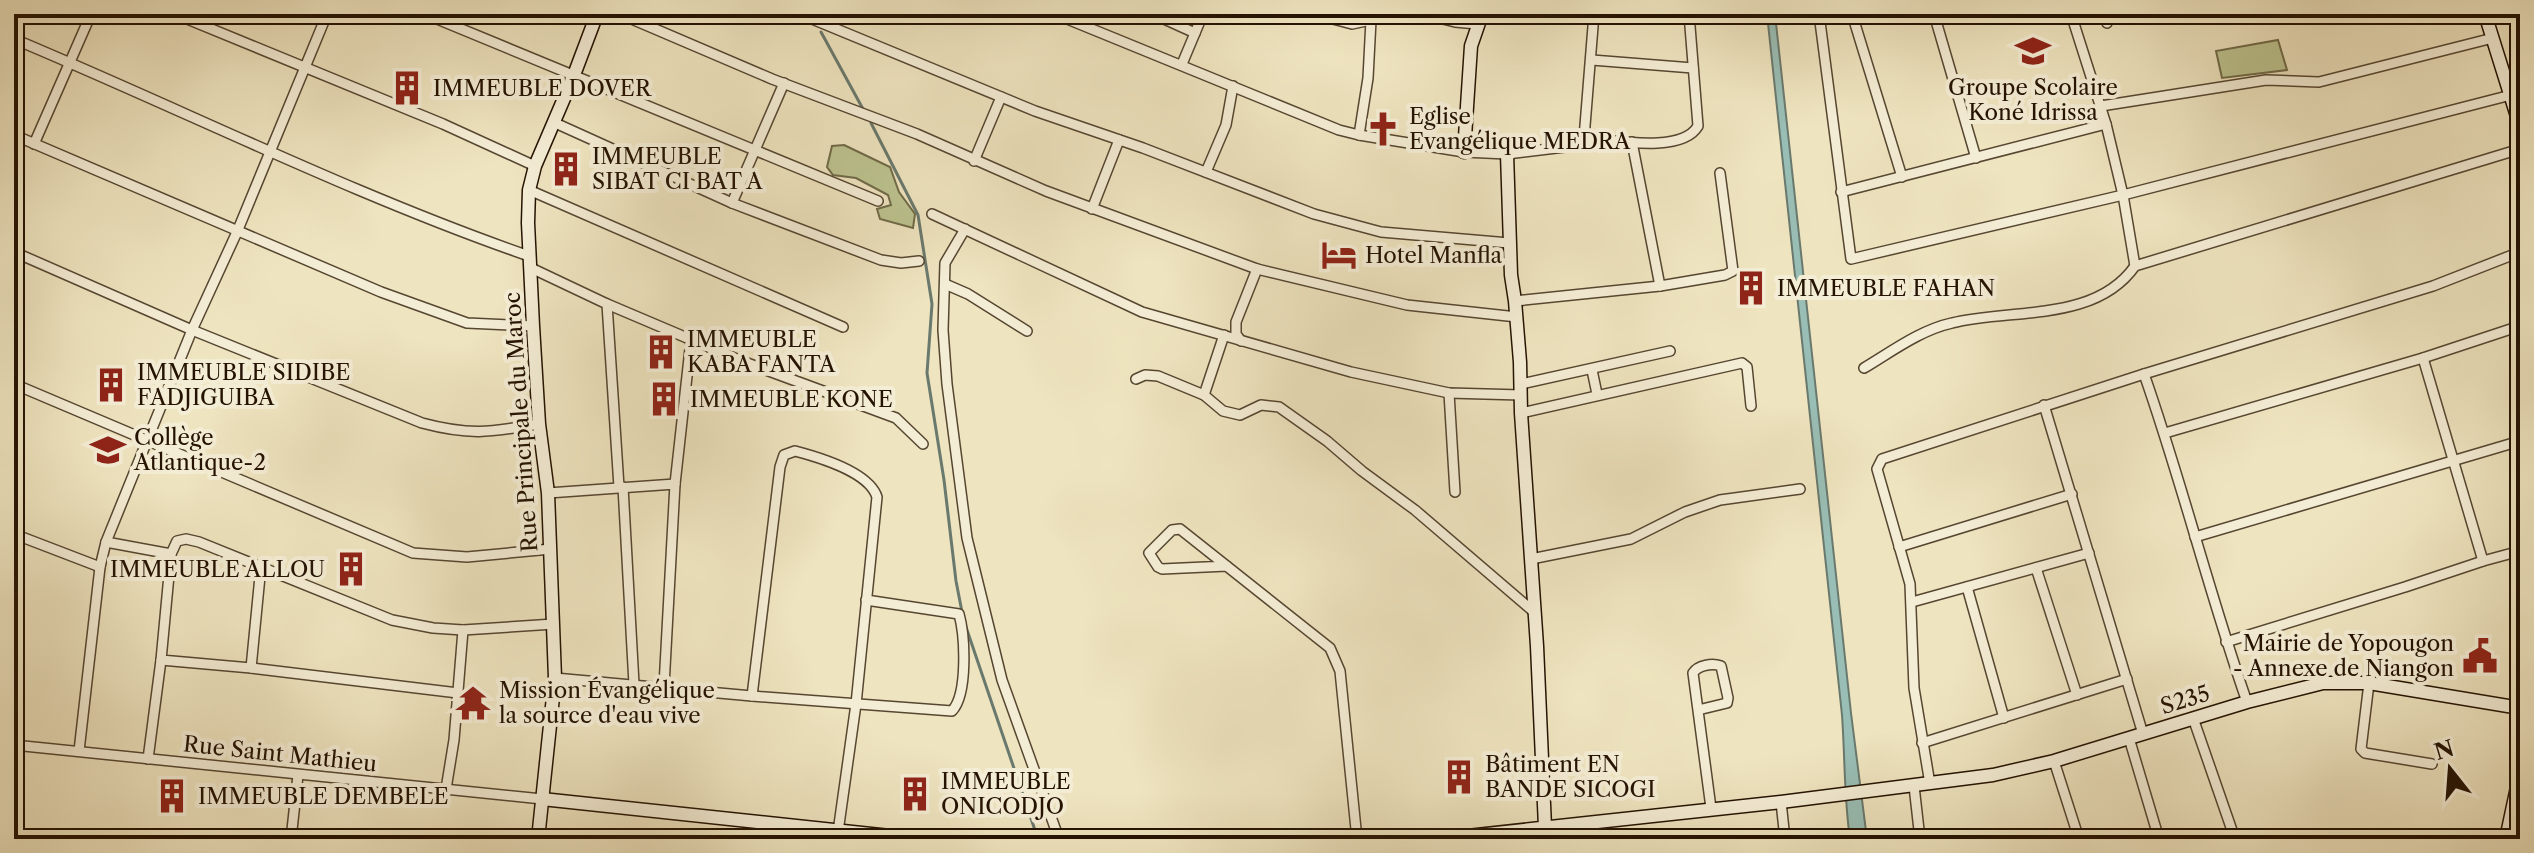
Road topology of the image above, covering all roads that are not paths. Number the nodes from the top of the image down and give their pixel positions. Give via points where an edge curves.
1 (91, 14) edge
2 (175, 14) edge
3 (327, 14) edge
4 (425, 14) edge
5 (597, 14) edge
6 (620, 14) edge
7 (800, 14) edge
8 (1055, 14) edge
9 (1153, 14) edge
10 (1203, 14) edge
11 (1314, 14) edge
12 (1399, 14) edge
13 (1423, 14) edge
14 (1594, 14) edge
15 (1689, 14) edge
16 (1819, 14) edge
17 (1852, 14) edge
18 (1934, 14) edge
19 (2071, 14) edge
20 (2485, 14) edge
21 (1480, 19) edge
22 (1371, 20) junction
23 (1195, 33) junction
24 (2493, 38) junction
25 (14, 39) edge
26 (1592, 60) junction
27 (69, 62) junction
28 (1182, 64) junction
29 (305, 68) junction
30 (1693, 68) junction
31 (574, 75) junction
32 (784, 83) junction
33 (1233, 86) junction
34 (2511, 95) junction
35 (1001, 97) junction
36 (2101, 106) junction
37 (2518, 109) edge
38 (553, 122) junction
39 (2106, 124) junction
40 (2520, 126) edge
41 (14, 135) edge
42 (1359, 135) junction
43 (1584, 138) junction
44 (1119, 140) junction
45 (1632, 142) junction
46 (34, 144) junction
47 (2520, 149) edge
48 (756, 150) junction
49 (269, 151) junction
50 (1464, 152) junction
51 (1507, 154) junction
52 (1976, 158) junction
53 (974, 161) junction
54 (535, 166) junction
55 (1206, 172) junction
56 (1720, 173) dead end
57 (1902, 177) junction
58 (529, 190) junction
59 (1841, 192) junction
60 (2123, 195) junction
61 (878, 201) dead end
62 (732, 203) junction
63 (1092, 209) junction
64 (932, 214) dead end
65 (965, 229) junction
66 (237, 232) junction
67 (1509, 243) junction
68 (14, 252) edge
69 (2520, 252) edge
70 (919, 261) dead end
71 (530, 262) junction
72 (2135, 266) junction
73 (1257, 269) junction
74 (945, 284) junction
75 (1660, 286) junction
76 (1515, 301) junction
77 (607, 304) junction
78 (1517, 317) junction
79 (533, 326) junction
80 (2520, 326) edge
81 (843, 327) dead end
82 (192, 330) junction
83 (1027, 331) dead end
84 (1224, 335) junction
85 (691, 340) junction
86 (1241, 341) junction
87 (1670, 351) dead end
88 (2423, 358) junction
89 (1864, 368) dead end
90 (1592, 370) junction
91 (2144, 374) junction
92 (1136, 379) dead end
93 (14, 384) edge
94 (1521, 389) junction
95 (1449, 393) junction
96 (1597, 394) junction
97 (1204, 395) junction
98 (2044, 405) junction
99 (1751, 406) dead end
100 (1521, 413) junction
101 (539, 424) junction
102 (2165, 433) junction
103 (147, 440) junction
104 (2520, 441) edge
105 (923, 444) dead end
106 (2453, 460) junction
107 (675, 484) junction
108 (621, 487) junction
109 (1800, 489) dead end
110 (1455, 492) dead end
111 (548, 493) junction
112 (2072, 494) junction
113 (14, 534) edge
114 (2195, 537) junction
115 (106, 542) junction
116 (1899, 547) junction
117 (551, 549) junction
118 (2520, 551) edge
119 (2089, 553) junction
120 (171, 554) junction
121 (1531, 559) junction
122 (2483, 561) junction
123 (261, 566) junction
124 (1227, 566) junction
125 (100, 567) junction
126 (2036, 568) junction
127 (1967, 587) junction
128 (866, 600) junction
129 (1912, 602) junction
130 (1534, 612) junction
131 (554, 624) junction
132 (463, 630) junction
133 (2226, 642) junction
134 (161, 660) junction
135 (251, 668) junction
136 (555, 678) junction
137 (2127, 679) junction
138 (2369, 683) junction
139 (634, 684) junction
140 (664, 686) junction
141 (458, 693) junction
142 (2077, 695) junction
143 (752, 696) junction
144 (2247, 702) junction
145 (856, 704) junction
146 (2520, 708) edge
147 (1698, 710) junction
148 (2004, 718) junction
149 (2193, 718) junction
150 (2143, 734) junction
151 (2129, 738) junction
152 (1922, 743) junction
153 (14, 745) edge
154 (79, 751) junction
155 (148, 759) junction
156 (2054, 761) junction
157 (2432, 764) dead end
158 (2520, 773) edge
159 (298, 775) junction
160 (1930, 784) junction
161 (1914, 786) junction
162 (446, 789) junction
163 (2518, 796) edge
164 (542, 799) junction
165 (1781, 802) junction
166 (1711, 808) junction
167 (1561, 825) junction
168 (1545, 827) junction
169 (837, 834) edge
170 (291, 839) edge
171 (538, 839) edge
172 (918, 839) edge
173 (1059, 839) edge
174 (1357, 839) edge
175 (1440, 839) edge
176 (1563, 839) edge
177 (1785, 839) edge
178 (1920, 839) edge
179 (2079, 839) edge
180 (2159, 839) edge
181 (2235, 839) edge
182 (2506, 839) edge

1 - 27 street
2 - 29 street
3 - 29 street
4 - 31 street
5 - 31 street, Rue Principale du Maroc
6 - 32 street
7 - 35 street
8 - 28 street
9 - 23 street
10 - 23 street
11 - 22 street via 1352,24
12 - 22 street
13 - 21 street via 1455,22
14 - 26 street
15 - 30 street
16 - 59 street
17 - 57 street
18 - 52 street
19 - 36 street
20 - 24 street
21 - 50 street via 1470,55
22 - 42 street
23 - 28 street
24 - 34 street
24 - 36 street via 2319,82 2266,80
25 - 27 street
26 - 30 street
26 - 43 street
27 - 46 street
27 - 49 street
28 - 33 street
29 - 49 street
29 - 54 street
30 - 45 street via 1698,126 1693,134 1664,143
31 - 38 street, Rue Principale du Maroc
31 - 48 street
32 - 48 street
32 - 53 street
33 - 42 street
33 - 55 street via 1226,125
34 - 37 street
34 - 60 street
35 - 44 street
35 - 53 street
36 - 39 street
37 - 40 street
38 - 54 street, Rue Principale du Maroc
38 - 62 street
39 - 52 street
39 - 60 street
41 - 46 street
42 - 50 street
43 - 45 street
43 - 51 street via 1573,146
44 - 55 street
44 - 63 street
45 - 75 street
46 - 66 street
47 - 72 street
48 - 61 street
48 - 62 street
49 - 66 street
49 - 71 street
50 - 51 street
51 - 67 street
52 - 57 street
53 - 63 street
54 - 58 street, Rue Principale du Maroc
55 - 67 street via 1314,214 1381,232
56 - 75 street via 1733,271
57 - 59 street
58 - 71 street, Rue Principale du Maroc
58 - 81 street
59 - 60 street via 1849,254 1856,260
60 - 72 street
62 - 70 street via 881,260
63 - 73 street
64 - 65 street
65 - 74 street via 945,263
65 - 84 street via 1142,312
66 - 79 street via 467,323
66 - 82 street
67 - 76 street
68 - 82 street
69 - 91 street via 2433,286
71 - 77 street
71 - 79 street, Rue Principale du Maroc
72 - 89 street via 2097,297 2057,309 1950,323
73 - 78 street via 1407,305
73 - 86 street via 1236,322
74 - 83 street
74 - 173 street via 947,384 967,538 1002,680
75 - 76 street
76 - 78 street
77 - 85 street
77 - 108 street
78 - 94 street
79 - 101 street, Rue Principale du Maroc
80 - 88 street
82 - 101 street via 442,428 483,433
82 - 103 street
84 - 86 street
84 - 97 street
85 - 105 street via 896,418
85 - 107 street
86 - 95 street
87 - 90 street
88 - 102 street
88 - 106 street
90 - 94 street
90 - 96 street
91 - 98 street
91 - 102 street
92 - 97 street via 1158,376
93 - 103 street
94 - 95 street
94 - 100 street
95 - 110 street
96 - 99 street via 1742,363 1747,367
96 - 100 street
97 - 130 street via 1223,411 1240,415 1261,405 1279,407 1415,510
98 - 112 street
98 - 116 street via 1882,459 1877,469
100 - 121 street
101 - 111 street, Rue Principale du Maroc
102 - 114 street
103 - 115 street
103 - 117 street via 413,553 467,557
104 - 106 street
106 - 114 street
106 - 122 street
107 - 108 street
107 - 140 street
108 - 111 street
108 - 139 street
109 - 121 street via 1720,500 1631,539
111 - 117 street, Rue Principale du Maroc
112 - 116 street
112 - 119 street
113 - 125 street
114 - 133 street
115 - 120 street
115 - 125 street
116 - 129 street
117 - 131 street, Rue Principale du Maroc
118 - 122 street
119 - 126 street
119 - 137 street
120 - 123 street via 177,541 186,539
120 - 134 street
121 - 130 street
122 - 133 street
123 - 132 street via 392,620
123 - 135 street
124 - 124 street via 1176,528 1149,553 1162,569
124 - 174 street via 1330,648 1340,671
125 - 154 street
126 - 127 street
126 - 142 street
127 - 129 street
127 - 148 street
128 - 143 street via 876,492 834,463 789,452 780,467
128 - 145 street
128 - 145 street via 957,614 965,654 952,711
129 - 152 street via 1914,688
130 - 168 street
131 - 132 street
131 - 136 street, Rue Principale du Maroc
132 - 141 street
133 - 144 street
134 - 135 street
134 - 155 street
135 - 141 street
136 - 139 street
136 - 164 street, Rue Principale du Maroc
137 - 142 street
137 - 150 street
138 - 144 street, S235 via 2323,683
138 - 146 street, S235
138 - 157 street via 2361,749
139 - 140 street
140 - 143 street
141 - 162 street
142 - 148 street
143 - 145 street
144 - 149 street, S235
145 - 169 street
147 - 147 street via 1693,673 1717,664 1727,703
147 - 166 street
148 - 152 street
149 - 150 street, S235
149 - 181 street
150 - 151 street, S235
151 - 156 street, S235
151 - 180 street
152 - 160 street
153 - 154 street, Rue Saint Mathieu
154 - 155 street, Rue Saint Mathieu
155 - 159 street, Rue Saint Mathieu
156 - 160 street, S235
156 - 179 street
158 - 163 street
159 - 162 street, Rue Saint Mathieu
159 - 170 street
160 - 161 street, S235
161 - 165 street, S235
161 - 178 street
162 - 164 street, Rue Saint Mathieu
163 - 182 street
164 - 169 street
164 - 171 street, Rue Principale du Maroc
165 - 166 street, S235
165 - 177 street
166 - 167 street, S235
167 - 168 street, S235
167 - 176 street
168 - 175 street, S235
169 - 172 street

